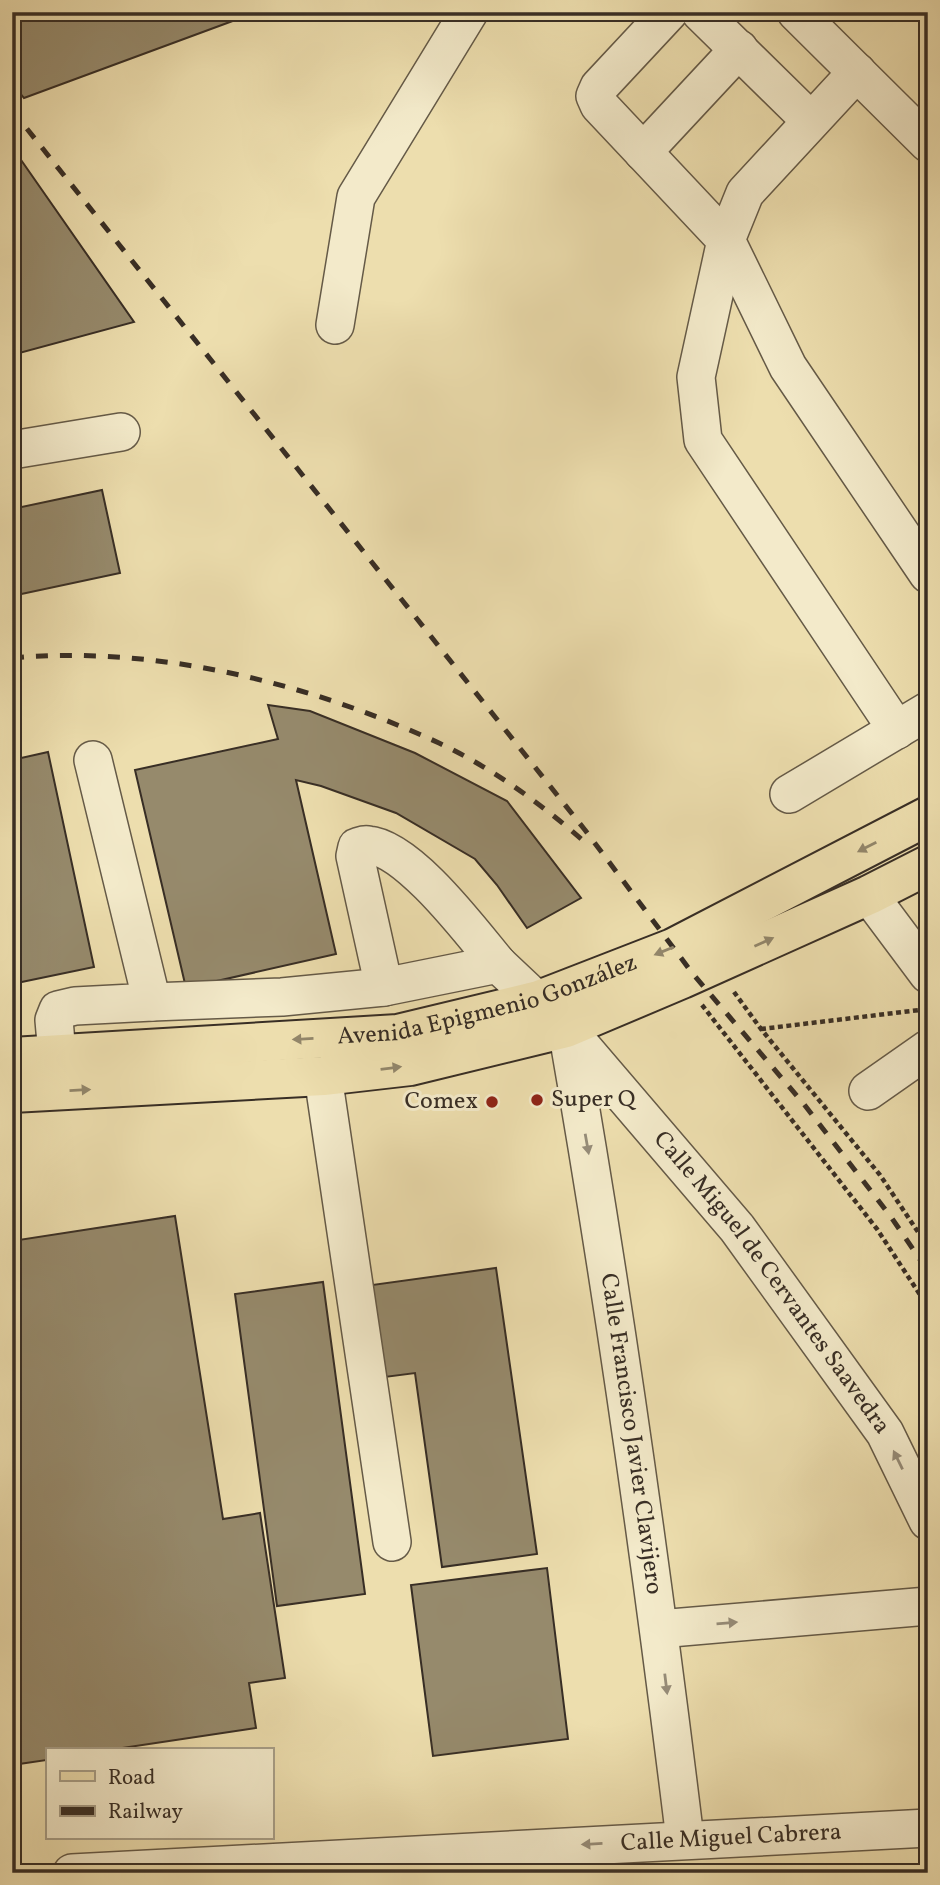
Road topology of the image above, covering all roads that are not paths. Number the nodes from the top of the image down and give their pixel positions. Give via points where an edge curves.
1 (469, 12) edge
2 (669, 12) edge
3 (700, 12) edge
4 (796, 12) edge
5 (738, 49) junction
6 (857, 72) junction
7 (811, 121) junction
8 (928, 143) edge
9 (643, 152) junction
10 (726, 240) junction
11 (335, 325) dead end
12 (121, 432) dead end
13 (12, 450) edge
14 (928, 574) edge
15 (928, 711) edge
16 (897, 730) junction
17 (93, 761) dead end
18 (789, 794) dead end
19 (928, 816) edge
20 (928, 865) edge
21 (869, 895) junction
22 (498, 964) junction
23 (928, 974) edge
24 (384, 987) junction
25 (539, 1000) junction
26 (152, 1002) junction
27 (566, 1028) junction
28 (928, 1049) edge
29 (57, 1054) junction
30 (12, 1057) edge
31 (323, 1076) junction
32 (868, 1091) dead end
33 (12, 1093) edge
34 (928, 1521) edge
35 (392, 1542) dead end
36 (928, 1606) edge
37 (659, 1629) junction
38 (928, 1828) edge
39 (685, 1839) junction
40 (72, 1873) edge

1 - 11 street via 356,197
2 - 9 street via 595,96
3 - 5 street
4 - 6 street
5 - 7 street
5 - 9 street
6 - 7 street
6 - 8 street
7 - 10 street via 745,193
9 - 10 street
10 - 14 street via 788,367
10 - 16 street via 696,377 703,440
12 - 13 street
15 - 16 street
16 - 18 street
17 - 26 street
19 -> 25 main road, Avenida Epigmenio González via 673,947
20 - 21 main road, Avenida Epigmenio González
21 - 23 street
27 -> 21 main road, Avenida Epigmenio González
22 - 24 street
22 - 24 street, Calle Miguel de Cervantes Saavedra via 427,880 390,854 368,845 357,847 355,856
22 - 25 street, Calle Miguel de Cervantes Saavedra
24 - 26 street
25 - 27 street, Calle Miguel de Cervantes Saavedra
25 -> 29 main road, Avenida Epigmenio González via 398,1034
26 - 29 street via 58,1010 54,1020
31 -> 27 main road, Avenida Epigmenio González via 410,1066
34 -> 27 street, Calle Miguel de Cervantes Saavedra via 885,1433 737,1228
27 -> 37 street, Calle Francisco Javier Clavijero via 591,1166
28 - 32 street
29 - 30 main road, Avenida Epigmenio González
33 -> 31 main road, Avenida Epigmenio González
31 - 35 street
37 -> 36 street
37 -> 39 street, Calle Francisco Javier Clavijero
38 - 39 street, Calle Miguel Cabrera
39 -> 40 street, Calle Miguel Cabrera

